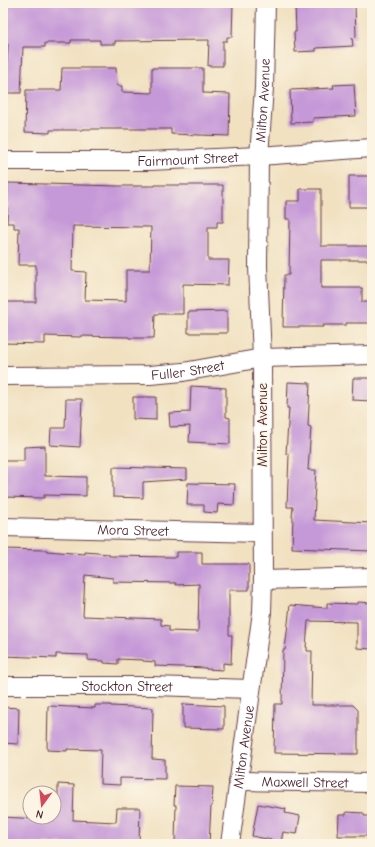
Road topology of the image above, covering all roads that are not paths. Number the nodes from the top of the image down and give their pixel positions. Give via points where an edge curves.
1 (266, 3) edge
2 (372, 148) edge
3 (259, 156) junction
4 (3, 161) edge
5 (372, 355) edge
6 (262, 358) junction
7 (3, 376) edge
8 (3, 527) edge
9 (262, 533) junction
10 (372, 577) edge
11 (263, 580) junction
12 (3, 686) edge
13 (251, 689) junction
14 (238, 781) junction
15 (372, 782) edge
16 (230, 844) edge

1 - 3 street, Milton Avenue
2 - 3 street, Fairmount Street
3 - 4 street, Fairmount Street via 149,161
3 - 6 street, Milton Avenue via 258,266
5 - 6 street, Fuller Street
6 - 7 street, Fuller Street via 150,375
6 - 9 street, Milton Avenue
8 - 9 street, Mora Street
9 - 11 street, Milton Avenue
10 - 11 street
11 - 13 street, Milton Avenue via 262,612
12 - 13 street, Stockton Street
13 - 14 street, Milton Avenue
14 - 15 street, Maxwell Street
14 - 16 street, Milton Avenue

